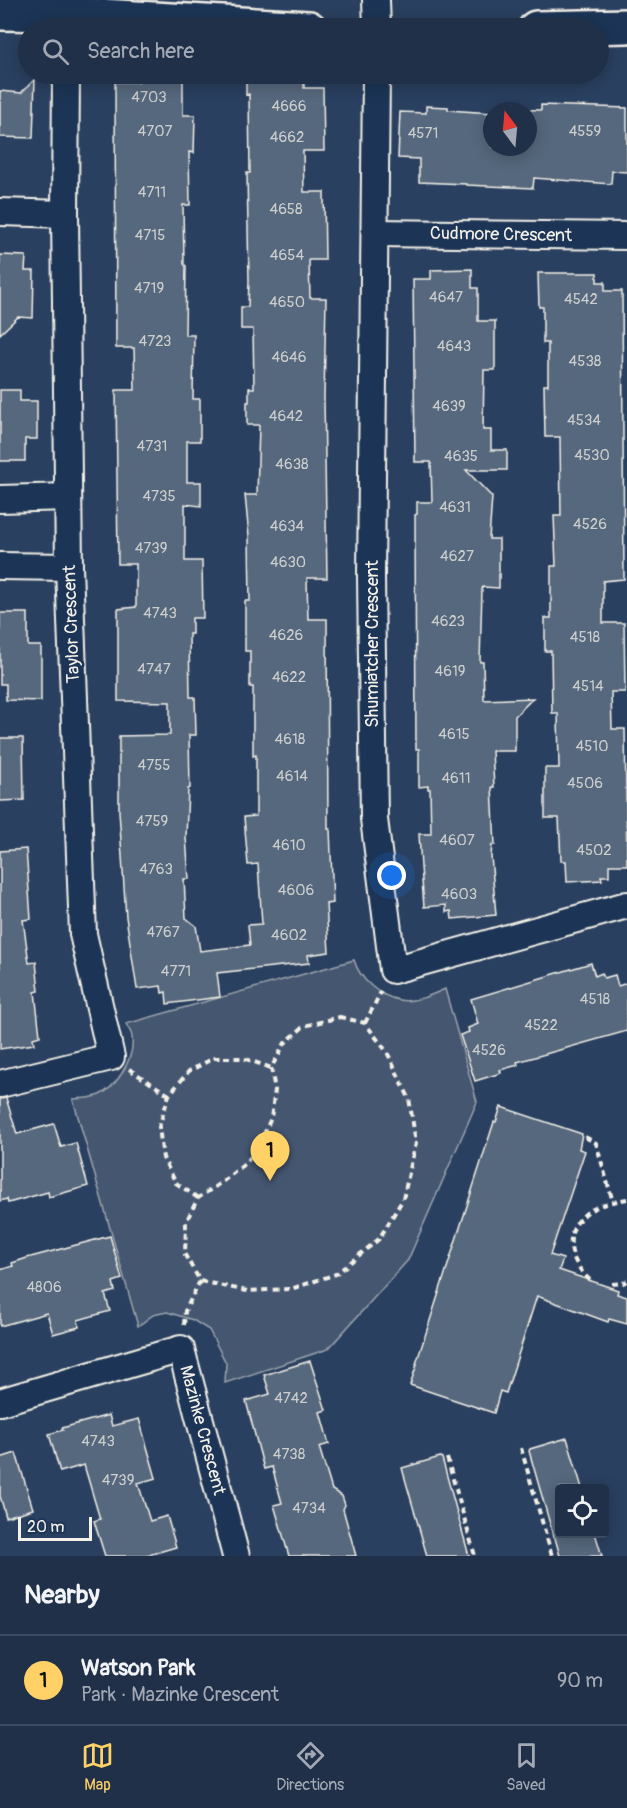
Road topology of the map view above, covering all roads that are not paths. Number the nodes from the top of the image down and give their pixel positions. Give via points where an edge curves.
1 (376, 0) edge
2 (0, 13) edge
3 (66, 14) edge
4 (135, 18) edge
5 (376, 18) edge
6 (609, 26) edge
7 (627, 26) edge
8 (66, 84) edge
9 (376, 84) edge
10 (0, 212) edge
11 (65, 214) junction
12 (375, 233) junction
13 (627, 236) edge
14 (68, 497) junction
15 (0, 499) edge
16 (0, 566) edge
17 (69, 567) junction
18 (627, 905) edge
19 (0, 1084) edge
20 (0, 1402) edge
21 (236, 1556) edge

1 - 5 street
2 - 3 street
3 - 4 street
6 - 7 street
8 - 11 street, Taylor Crescent
9 - 12 street, Shumiatcher Crescent
10 - 11 street
11 - 14 street, Taylor Crescent
12 - 13 street, Cudmore Crescent
12 - 18 street, Shumiatcher Crescent via 371,578 374,819 393,970
14 - 15 street
14 - 17 street, Taylor Crescent
16 - 17 street
17 - 19 street, Taylor Crescent via 83,934 111,1057
20 - 21 street, Mazinke Crescent via 181,1348

